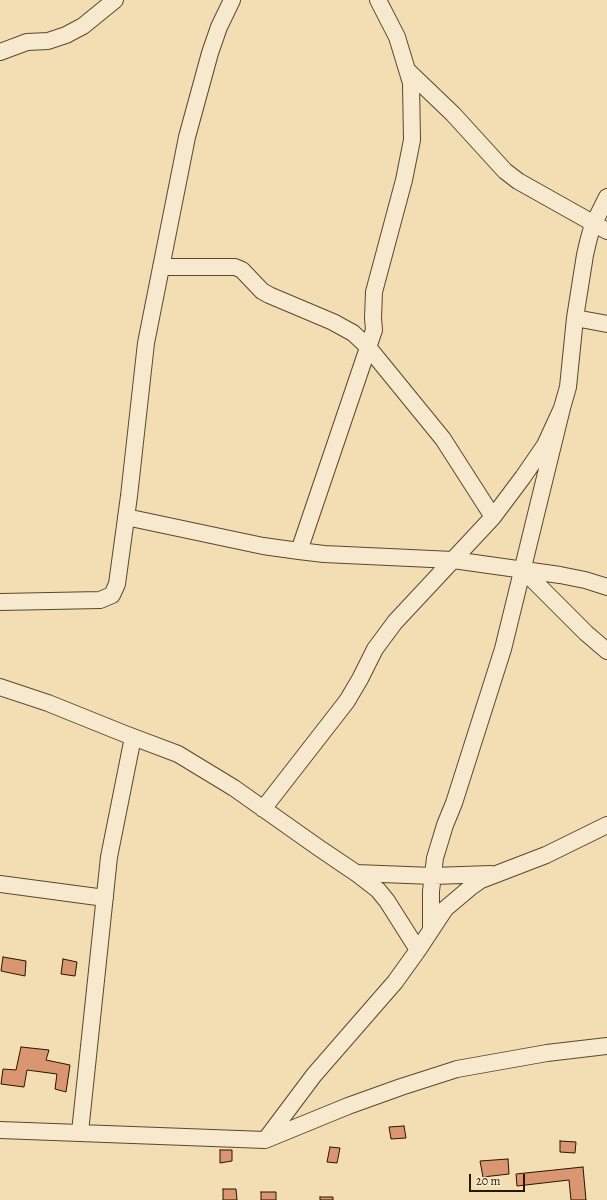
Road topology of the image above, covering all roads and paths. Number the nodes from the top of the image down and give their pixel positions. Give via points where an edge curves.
1 (115, 0) edge
2 (232, 0) edge
3 (378, 0) edge
4 (0, 52) edge
5 (407, 70) junction
6 (607, 197) edge
7 (601, 227) edge
8 (161, 267) junction
9 (575, 318) junction
10 (607, 324) edge
11 (368, 347) junction
12 (562, 408) junction
13 (126, 517) junction
14 (493, 517) junction
15 (300, 551) junction
16 (453, 560) junction
17 (522, 569) junction
18 (607, 587) edge
19 (0, 602) edge
20 (607, 651) edge
21 (0, 687) edge
22 (133, 737) junction
23 (263, 809) junction
24 (607, 825) edge
25 (356, 873) junction
26 (497, 874) junction
27 (433, 876) junction
28 (0, 884) edge
29 (105, 898) junction
30 (431, 930) junction
31 (418, 950) junction
32 (607, 1046) edge
33 (0, 1130) edge
34 (80, 1132) junction
35 (265, 1140) junction

1 - 4 street via 83,26 66,35 48,41 27,42
2 - 8 street via 210,53 187,137
3 - 5 street via 397,37
5 - 7 street via 505,171 518,181
5 - 11 street via 411,82 412,140 404,180 376,278 374,330
6 - 7 street
7 - 9 street via 585,255
8 - 11 street via 234,267 242,270 268,296 333,322 353,333
8 - 13 street via 146,343
9 - 10 street
9 - 12 street via 568,387
11 - 14 street via 443,439
11 - 15 street
12 - 14 street via 545,445
12 - 17 street
13 - 15 street via 263,546
13 - 19 street via 117,584 112,595 100,600
14 - 16 street
15 - 16 street
16 - 17 street
16 - 23 street via 395,622 375,649 346,701
17 - 18 street via 567,576
17 - 20 street
17 - 27 street via 503,649 445,825 435,858
21 - 22 street
22 - 23 street via 178,754
22 - 29 street via 109,857
23 - 25 street
24 - 26 street via 546,855
25 - 27 street
25 - 31 street via 378,890 387,901
26 - 27 street
26 - 30 street via 481,880 457,898 445,909
27 - 30 street
28 - 29 street
29 - 34 street
30 - 31 street
31 - 35 street via 395,982 314,1075
32 - 35 street via 547,1053 457,1069 386,1092
33 - 34 street
34 - 35 street

